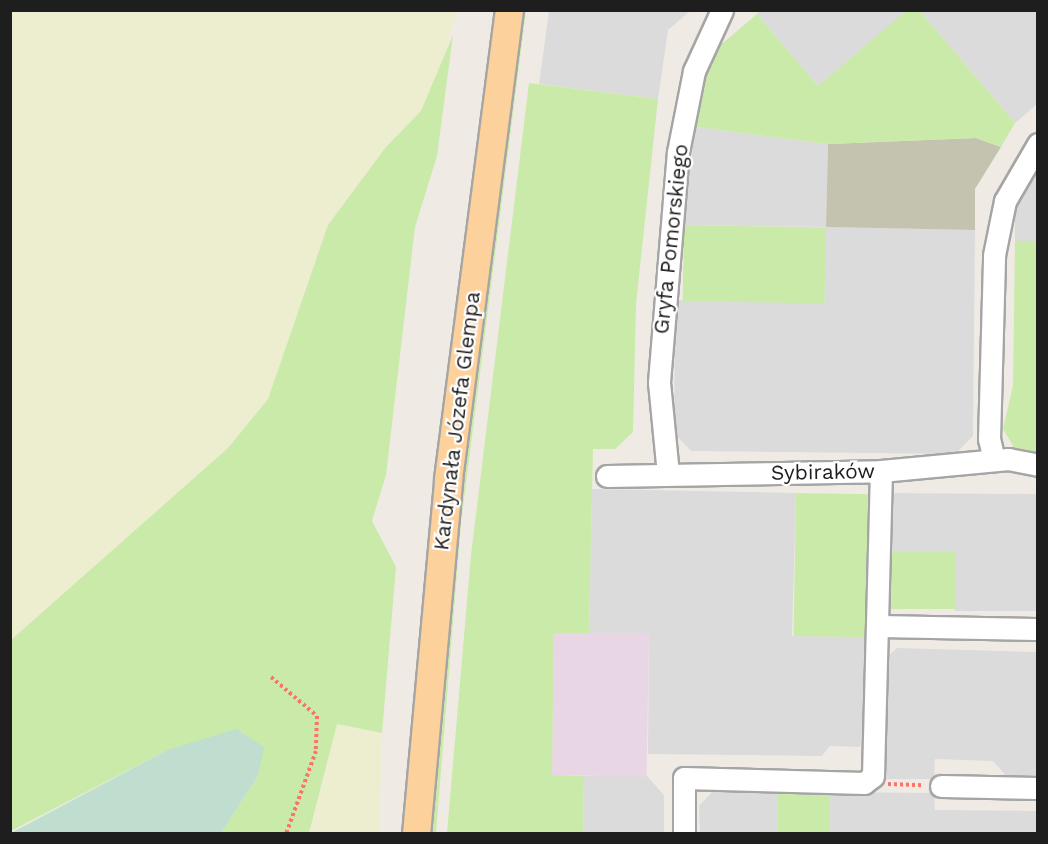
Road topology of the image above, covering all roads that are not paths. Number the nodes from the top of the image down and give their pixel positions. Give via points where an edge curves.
1 (509, 10) edge
2 (722, 10) edge
3 (1038, 144) edge
4 (994, 460) junction
5 (1038, 465) edge
6 (880, 471) junction
7 (668, 474) junction
8 (607, 476) dead end
9 (877, 626) junction
10 (1038, 629) edge
11 (941, 786) road end
12 (1038, 788) edge
13 (416, 834) edge
14 (684, 834) edge

1 - 13 main road, Kardynała Józefa Glempa via 448,479
2 - 7 street, Gryfa Pomorskiego via 694,71 678,152 658,382
3 - 4 street via 1005,201 994,255 989,440
4 - 5 street, Sybiraków
4 - 6 street, Sybiraków
6 - 7 street, Sybiraków
6 - 9 street
7 - 8 street, Sybiraków
9 - 10 street
9 - 14 street via 875,771 864,783 684,778
11 - 12 street

